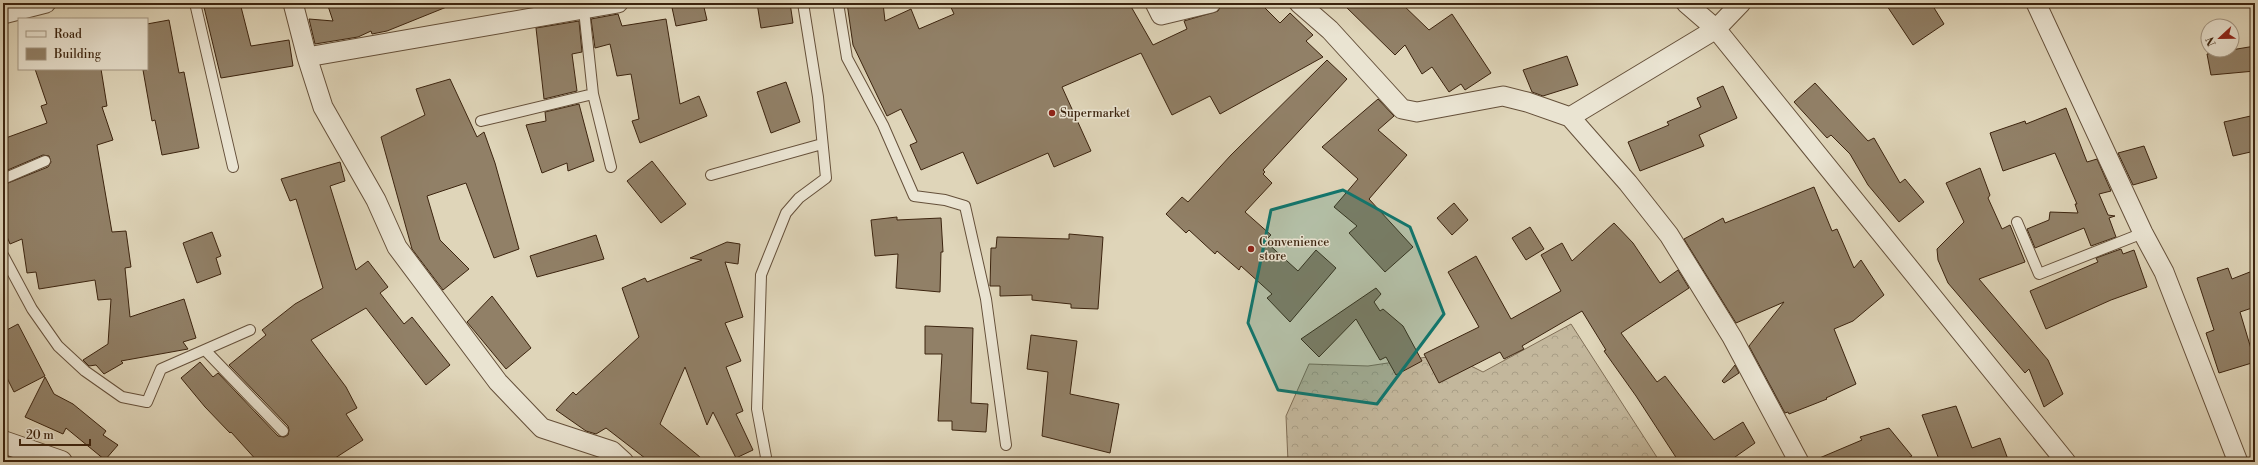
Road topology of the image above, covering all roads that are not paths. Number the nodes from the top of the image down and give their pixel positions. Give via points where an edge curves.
1 (46, 3) edge
2 (195, 3) edge
3 (293, 3) edge
4 (618, 3) edge
5 (803, 3) edge
6 (838, 3) edge
7 (1155, 3) edge
8 (1211, 3) edge
9 (1299, 3) edge
10 (1686, 3) edge
11 (1741, 3) edge
12 (2036, 3) edge
13 (584, 10) junction
14 (3, 14) edge
15 (1716, 29) junction
16 (307, 57) junction
17 (593, 94) junction
18 (1570, 117) junction
19 (481, 121) dead end
20 (822, 144) junction
21 (45, 161) dead end
22 (233, 167) dead end
23 (611, 167) dead end
24 (711, 175) dead end
25 (3, 179) edge
26 (2017, 222) dead end
27 (2143, 234) junction
28 (3, 255) edge
29 (250, 330) dead end
30 (205, 350) junction
31 (283, 431) dead end
32 (3, 442) edge
33 (1006, 445) dead end
34 (61, 462) edge
35 (624, 462) edge
36 (764, 462) edge
37 (1799, 462) edge
38 (2066, 462) edge
39 (2238, 462) edge

1 - 14 street
2 - 22 lane
3 - 16 street
4 - 13 street
5 - 20 lane via 818,97
6 - 33 lane via 847,58 883,125 914,196 945,200 964,206 986,299
7 - 8 street via 1161,15
9 - 18 street via 1330,30 1402,109 1417,112 1503,96
10 - 15 street
11 - 15 street
12 - 27 street
13 - 16 street
13 - 17 lane
15 - 18 street
15 - 38 street
16 - 35 street via 323,107 376,200 397,247 498,382 542,428 612,450
17 - 19 lane
17 - 23 lane
18 - 37 street via 1628,183 1669,235 1732,337
20 - 24 lane
20 - 36 lane via 826,178 799,198 786,213 761,275 757,409 766,457
21 - 25 lane
26 - 27 lane via 2039,274
27 - 39 street via 2164,272
28 - 30 lane via 32,309 58,346 85,371 122,397 147,402 161,369
29 - 30 lane
30 - 31 lane
32 - 34 street

